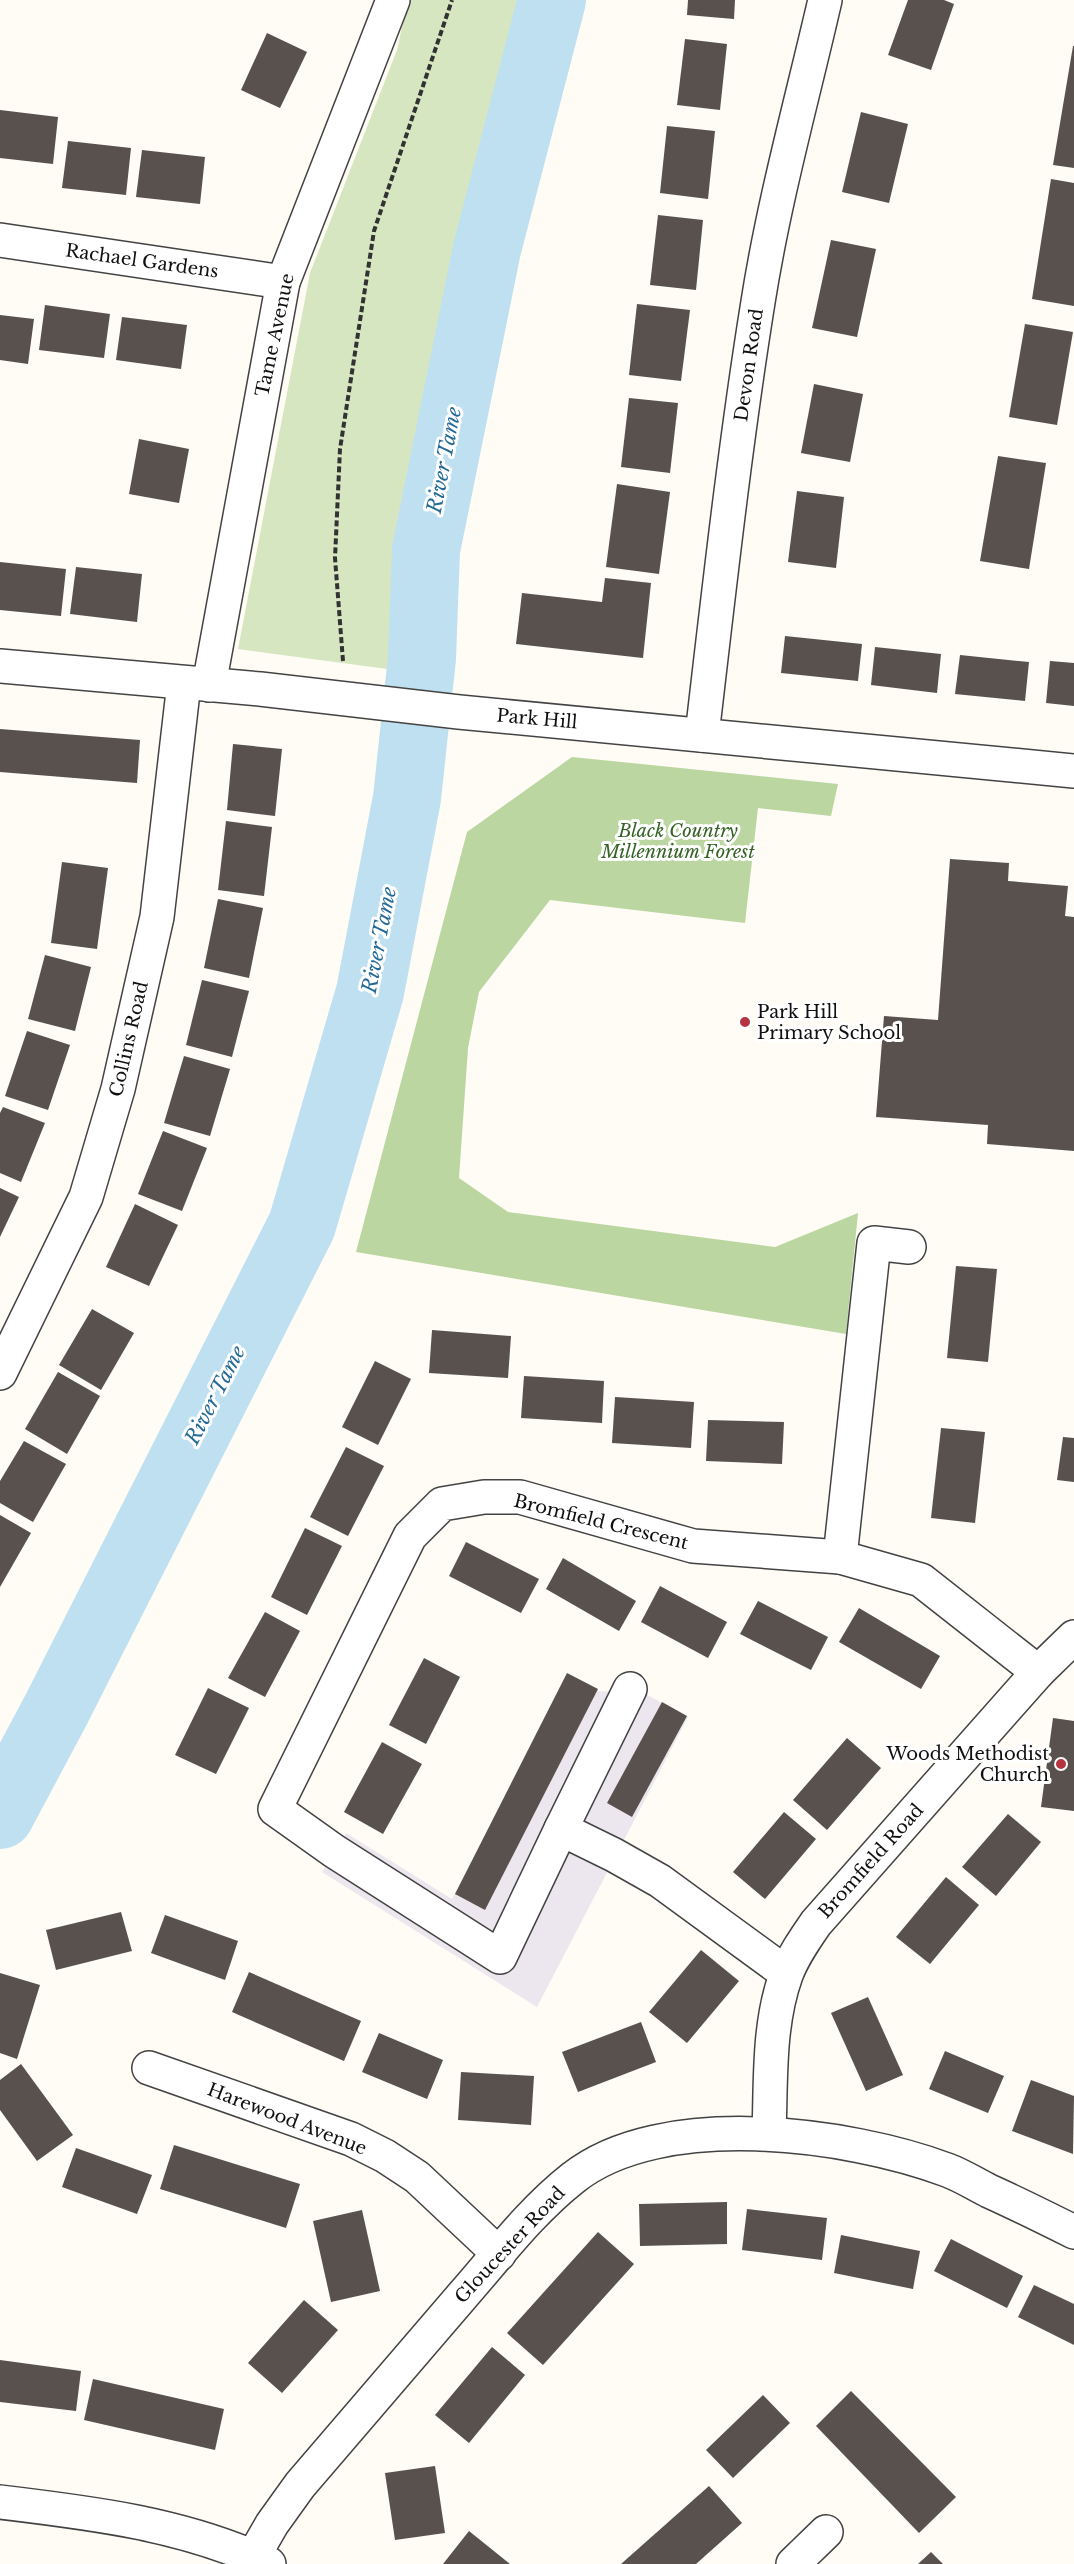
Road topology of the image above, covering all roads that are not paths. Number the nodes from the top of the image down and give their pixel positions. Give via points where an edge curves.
1 (393, 0) edge
2 (825, 0) edge
3 (0, 240) edge
4 (284, 282) junction
5 (0, 666) edge
6 (197, 684) junction
7 (702, 735) junction
8 (1074, 771) edge
9 (909, 1247) dead end
10 (0, 1373) edge
11 (840, 1557) junction
12 (1074, 1637) edge
13 (1038, 1672) junction
14 (630, 1689) dead end
15 (561, 1829) junction
16 (786, 1973) junction
17 (149, 2068) dead end
18 (769, 2133) junction
19 (1074, 2232) edge
20 (499, 2254) junction
21 (0, 2502) edge
22 (826, 2532) dead end
23 (261, 2560) edge
24 (793, 2564) edge

1 - 4 street, Tame Avenue
2 - 7 street, Devon Road via 758,300
3 - 4 street, Rachael Gardens
4 - 6 street, Tame Avenue
5 - 6 street, Park Hill
6 - 7 street, Park Hill
6 - 10 street, Collins Road via 157,917 118,1089 86,1197
7 - 8 street, Park Hill
9 - 11 street via 874,1243
11 - 13 street, Bromfield Crescent via 921,1580
11 - 15 street, Bromfield Crescent via 693,1546 520,1497 484,1497 442,1504 410,1536 275,1809 500,1957
12 - 13 street, Bromfield Road
13 - 16 street, Bromfield Road via 816,1923
14 - 15 street
15 - 16 street via 660,1881
16 - 18 street, Bromfield Road via 777,2004
17 - 20 street, Harewood Avenue via 351,2139 385,2156 417,2177
18 - 19 street, Gloucester Road via 878,2149 948,2170
18 - 20 street, Gloucester Road via 680,2138 599,2162 574,2177 542,2206
20 - 23 street, Gloucester Road via 300,2485 272,2524
21 - 23 street via 100,2514 174,2529
22 - 24 street

